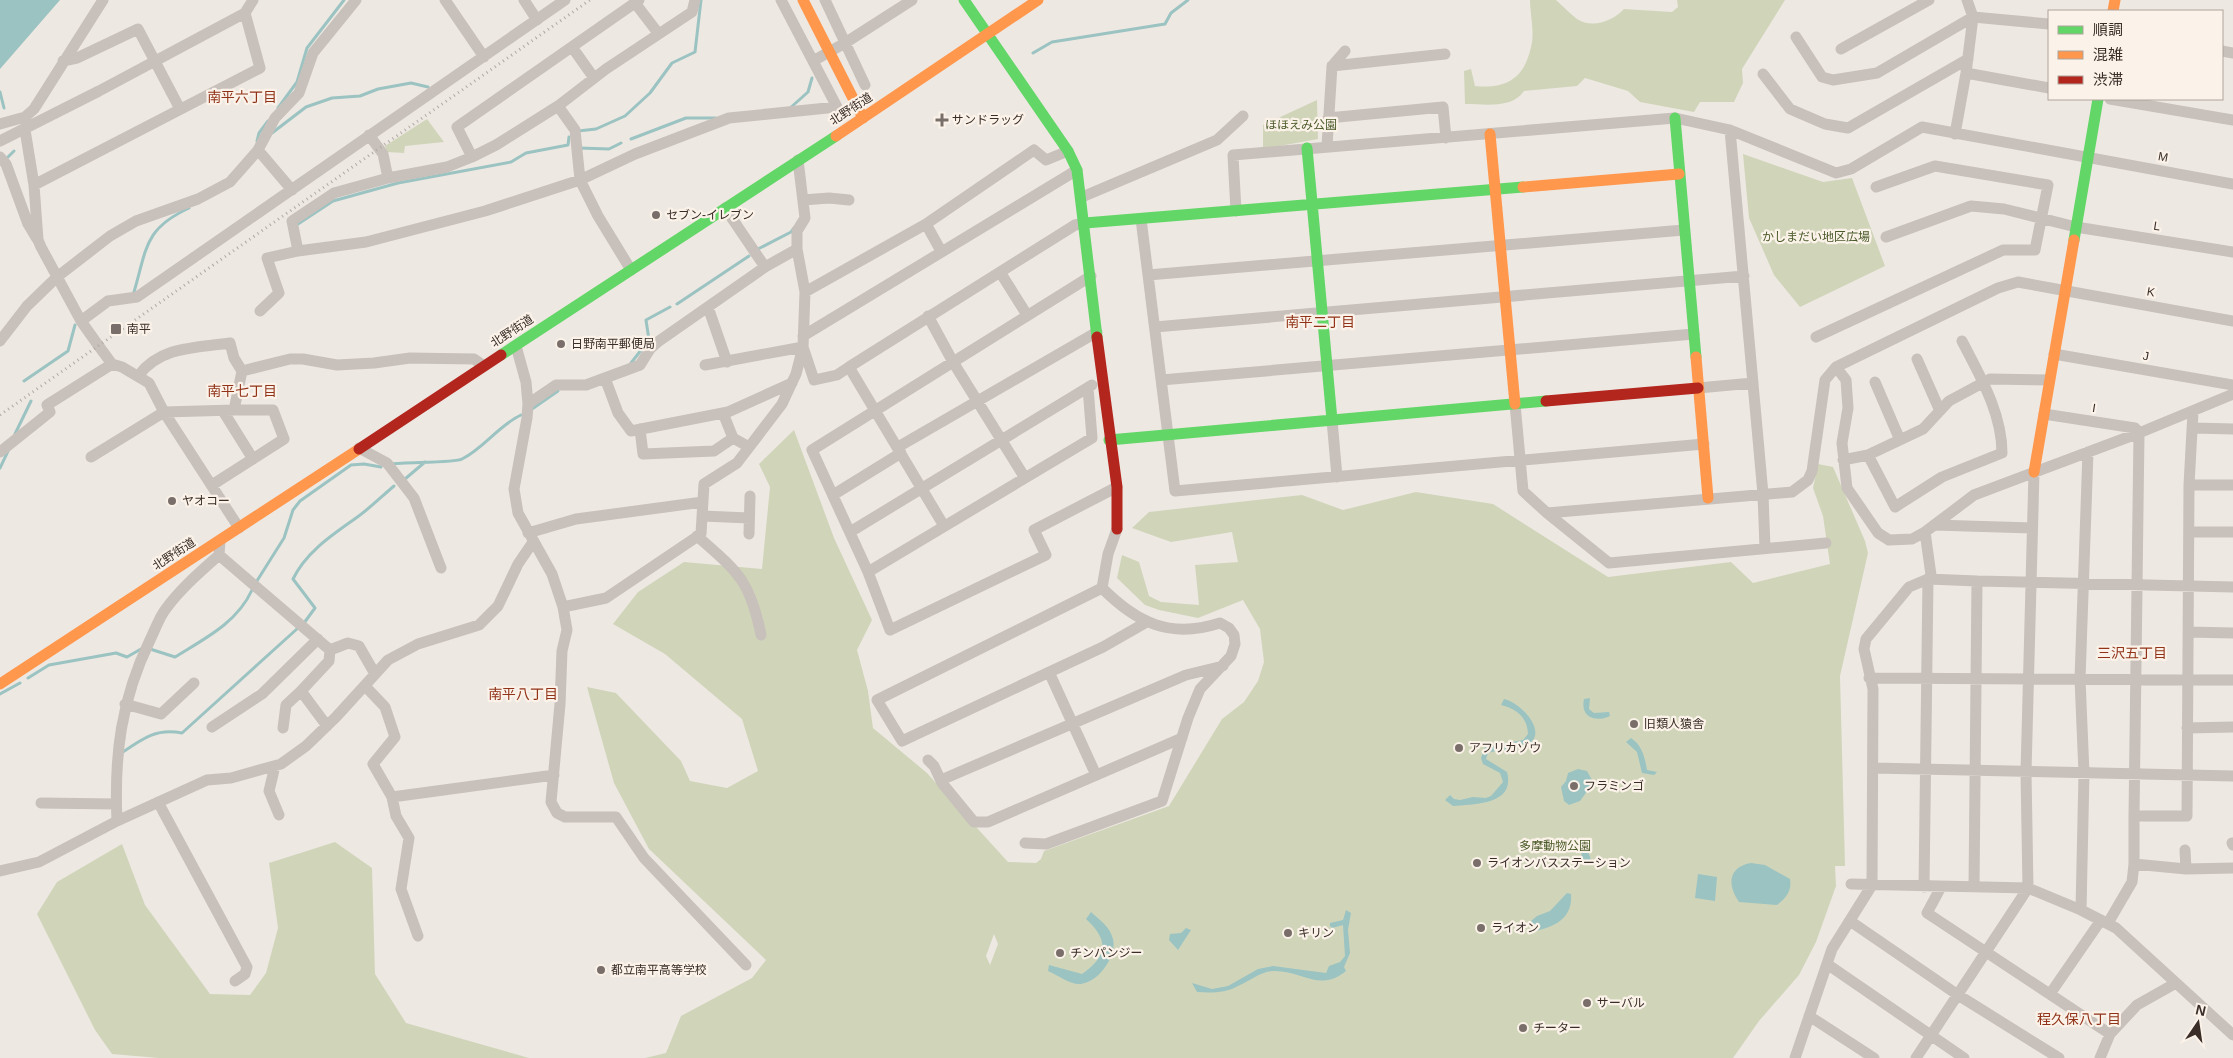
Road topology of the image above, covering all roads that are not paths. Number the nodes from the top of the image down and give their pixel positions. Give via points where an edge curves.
1 (103, 0) edge
2 (253, 0) edge
3 (356, 0) edge
4 (445, 0) edge
5 (524, 0) edge
6 (565, 0) edge
7 (695, 0) edge
8 (781, 0) edge
9 (803, 0) edge
10 (824, 0) edge
11 (912, 0) edge
12 (964, 0) edge
13 (1038, 0) edge
14 (1929, 0) edge
15 (1967, 0) edge
16 (637, 2) edge
17 (245, 13) junction
18 (1973, 17) junction
19 (537, 20) junction
20 (2048, 24) edge
21 (658, 33) junction
22 (987, 34) junction
23 (1796, 37) dead end
24 (845, 43) junction
25 (572, 47) junction
26 (1841, 49) dead end
27 (1345, 51) dead end
28 (830, 52) junction
29 (1445, 54) dead end
30 (484, 57) junction
31 (1968, 59) junction
32 (63, 61) junction
33 (813, 61) junction
34 (154, 62) junction
35 (1332, 66) junction
36 (1966, 73) junction
37 (1764, 74) dead end
38 (594, 78) junction
39 (865, 85) dead end
40 (2048, 88) edge
41 (2098, 100) edge
42 (2116, 100) edge
43 (558, 106) junction
44 (180, 109) junction
45 (1243, 116) dead end
46 (863, 118) junction
47 (1328, 118) junction
48 (1675, 118) junction
49 (2233, 120) edge
50 (0, 124) edge
51 (24, 130) junction
52 (1730, 130) junction
53 (1490, 134) junction
54 (1955, 134) junction
55 (369, 135) junction
56 (1446, 138) junction
57 (0, 141) edge
58 (1327, 146) junction
59 (1307, 148) junction
60 (258, 150) junction
61 (1068, 151) junction
62 (0, 157) edge
63 (472, 157) junction
64 (2088, 157) junction
65 (798, 160) junction
66 (1077, 170) junction
67 (1679, 174) junction
68 (388, 178) junction
69 (580, 180) junction
70 (2233, 184) edge
71 (34, 185) junction
72 (1876, 188) dead end
73 (1495, 189) junction
74 (292, 190) junction
75 (1082, 197) junction
76 (803, 200) junction
77 (849, 200) dead end
78 (1312, 204) junction
79 (725, 208) junction
80 (1236, 211) junction
81 (1141, 219) junction
82 (2042, 219) junction
83 (1085, 223) junction
84 (926, 224) junction
85 (2076, 227) junction
86 (1684, 230) junction
87 (1886, 237) dead end
88 (38, 240) junction
89 (1500, 244) junction
90 (797, 249) junction
91 (298, 251) junction
92 (941, 251) junction
93 (2233, 252) edge
94 (1317, 260) junction
95 (765, 267) junction
96 (631, 270) junction
97 (1000, 272) junction
98 (1148, 274) junction
99 (1090, 276) junction
100 (1744, 276) junction
101 (57, 277) junction
102 (1689, 282) junction
103 (2065, 291) junction
104 (805, 292) junction
105 (1505, 297) junction
106 (708, 306) junction
107 (260, 311) dead end
108 (1322, 312) junction
109 (1027, 315) junction
110 (928, 316) junction
111 (81, 320) junction
112 (2233, 321) edge
113 (1155, 327) junction
114 (1097, 332) junction
115 (1694, 334) junction
116 (1816, 338) dead end
117 (0, 341) edge
118 (1962, 341) dead end
119 (803, 342) junction
120 (516, 346) junction
121 (1510, 350) junction
122 (2054, 354) junction
123 (1917, 359) dead end
124 (727, 362) junction
125 (953, 362) junction
126 (112, 364) junction
127 (705, 365) dead end
128 (484, 366) junction
129 (1327, 366) junction
130 (849, 367) junction
131 (1836, 367) junction
132 (242, 371) junction
133 (139, 376) junction
134 (605, 378) junction
135 (1102, 379) junction
136 (1161, 380) junction
137 (2050, 380) junction
138 (1875, 382) dead end
139 (1983, 382) junction
140 (792, 383) junction
141 (1753, 383) junction
142 (2233, 385) edge
143 (1088, 388) junction
144 (1698, 388) junction
145 (2233, 394) edge
146 (978, 401) junction
147 (528, 404) junction
148 (1515, 404) junction
149 (876, 410) junction
150 (228, 411) junction
151 (1940, 411) junction
152 (164, 412) junction
153 (2193, 412) junction
154 (723, 413) junction
155 (2044, 414) junction
156 (1332, 420) junction
157 (2193, 428) junction
158 (640, 429) junction
159 (2233, 429) edge
160 (2139, 433) junction
161 (1168, 434) junction
162 (733, 438) junction
163 (1001, 440) junction
164 (1109, 440) junction
165 (1900, 440) junction
166 (1704, 444) junction
167 (359, 448) junction
168 (749, 448) junction
169 (899, 450) junction
170 (0, 452) edge
171 (2088, 452) junction
172 (1868, 455) junction
173 (91, 456) dead end
174 (253, 459) junction
175 (1843, 460) junction
176 (1520, 462) junction
177 (2034, 472) junction
178 (1337, 477) junction
179 (1025, 478) junction
180 (2189, 485) junction
181 (2233, 485) edge
182 (212, 486) junction
183 (921, 487) junction
184 (1117, 487) junction
185 (1762, 494) junction
186 (832, 495) junction
187 (750, 496) dead end
188 (1708, 498) junction
189 (703, 502) junction
190 (1547, 513) junction
191 (702, 516) junction
192 (749, 518) junction
193 (944, 526) junction
194 (238, 528) junction
195 (1929, 528) junction
196 (2032, 528) junction
197 (850, 532) junction
198 (2189, 532) junction
199 (2233, 532) edge
200 (749, 534) dead end
201 (697, 536) junction
202 (531, 537) junction
203 (220, 540) junction
204 (1826, 543) dead end
205 (1765, 548) junction
206 (218, 556) junction
207 (440, 568) dead end
208 (868, 572) junction
209 (1928, 579) junction
210 (1977, 581) junction
211 (2031, 582) junction
212 (2082, 583) junction
213 (2136, 585) junction
214 (2188, 586) junction
215 (2233, 587) edge
216 (1102, 588) junction
217 (563, 607) junction
218 (1145, 623) junction
219 (2188, 632) junction
220 (2233, 633) edge
221 (761, 634) dead end
222 (318, 639) junction
223 (330, 650) junction
224 (1223, 666) junction
225 (1049, 672) junction
226 (375, 674) junction
227 (1869, 678) junction
228 (1927, 678) junction
229 (1976, 678) junction
230 (2029, 679) junction
231 (2080, 679) junction
232 (2135, 680) junction
233 (2188, 680) junction
234 (2233, 680) edge
235 (194, 683) dead end
236 (0, 684) edge
237 (365, 686) junction
238 (301, 691) junction
239 (125, 704) junction
240 (1072, 722) junction
241 (327, 726) junction
242 (212, 727) dead end
243 (2233, 727) edge
244 (282, 728) dead end
245 (2187, 728) junction
246 (1182, 738) junction
247 (928, 760) dead end
248 (275, 766) junction
249 (1873, 768) junction
250 (1926, 769) junction
251 (1975, 770) junction
252 (2026, 772) junction
253 (2084, 772) junction
254 (2135, 774) junction
255 (1096, 775) junction
256 (554, 776) junction
257 (2187, 776) junction
258 (2233, 776) edge
259 (941, 780) junction
260 (392, 797) junction
261 (158, 802) junction
262 (41, 803) dead end
263 (116, 804) junction
264 (279, 815) dead end
265 (2134, 816) junction
266 (117, 821) junction
267 (1024, 843) dead end
268 (2186, 850) dead end
269 (2134, 864) junction
270 (2233, 868) edge
271 (2186, 869) junction
272 (0, 871) edge
273 (1851, 884) dead end
274 (1872, 885) junction
275 (1924, 887) junction
276 (1941, 887) junction
277 (1974, 888) junction
278 (2028, 888) junction
279 (2081, 910) junction
280 (1850, 921) junction
281 (2104, 921) junction
282 (418, 936) dead end
283 (1987, 952) junction
284 (1827, 964) junction
285 (746, 965) dead end
286 (235, 981) dead end
287 (2176, 983) junction
288 (2050, 994) junction
289 (1958, 995) junction
290 (1809, 1016) junction
291 (2110, 1034) junction
292 (2233, 1035) edge
293 (1931, 1036) junction
294 (1795, 1058) edge
295 (1874, 1058) edge
296 (1916, 1058) edge
297 (1964, 1058) edge
298 (2059, 1058) edge
299 (2100, 1058) edge

1 - 32 street
2 - 17 street
3 - 60 street via 313,53 299,93 275,118
4 - 30 street
5 - 19 street
6 - 19 street
7 - 21 street via 692,12
8 - 33 street
9 - 28 street
10 - 24 street
11 - 24 street
12 - 22 street
13 - 22 street, 北野街道
14 - 26 street
15 - 18 street
16 - 21 street
16 - 25 street
17 - 34 street
17 - 44 street via 260,68
18 - 20 street
18 - 23 street via 1876,73 1833,80 1822,77
18 - 31 street
19 - 30 street
21 - 38 street
22 - 46 street, 北野街道
22 - 61 street
24 - 28 street
24 - 39 street
25 - 38 street
25 - 63 street via 457,127
27 - 35 street
28 - 33 street
28 - 46 street
29 - 35 street
30 - 55 street
31 - 36 street
31 - 37 street via 1848,128 1825,124 1790,109
32 - 34 street via 77,58 138,29
32 - 50 street via 31,113
33 - 69 street via 837,107 730,118 635,154
34 - 44 street
34 - 51 street
35 - 47 street
36 - 40 street
36 - 54 street
38 - 43 street
41 - 64 street
42 - 49 street
43 - 63 street
43 - 69 street via 575,130
44 - 71 street
45 - 75 street via 1217,140
46 - 65 street, 北野街道
47 - 56 street via 1443,107
47 - 58 street
48 - 52 street
48 - 53 street
48 - 67 street
51 - 57 street
51 - 71 street
52 - 54 street, M via 1836,173 1851,169 1922,127
52 - 100 street
53 - 56 street
53 - 73 street
54 - 64 street, M
55 - 68 street via 383,154
55 - 74 street
56 - 58 street
58 - 59 street
59 - 78 street
59 - 80 street via 1233,155
60 - 74 street
60 - 101 street via 230,182 198,200 136,221 110,236
61 - 66 street
61 - 84 street via 1046,160 1034,150
62 - 88 street via 6,164 28,224
63 - 68 street via 447,167
64 - 70 street, M
64 - 85 street
65 - 76 street
65 - 79 street, 北野街道
66 - 75 street
66 - 92 street
67 - 73 street
67 - 86 street
68 - 91 street via 334,193 292,222
69 - 91 street via 485,211 366,242
69 - 96 street
71 - 88 street
72 - 82 street via 1935,166 2048,185
73 - 78 street
73 - 89 street
74 - 111 street via 137,297 108,301
75 - 83 street
76 - 77 street
76 - 90 street via 805,218 797,230
78 - 80 street
78 - 94 street
79 - 95 street
79 - 96 street, 北野街道
80 - 81 street
81 - 83 street
81 - 98 street
82 - 85 street, L
82 - 87 street, L via 2004,209 1971,206
82 - 116 street via 2034,250 2003,250
83 - 97 street via 1075,225
83 - 99 street
84 - 92 street
84 - 104 street
85 - 93 street, L
85 - 103 street
86 - 89 street
86 - 102 street
88 - 101 street
89 - 94 street
89 - 105 street
90 - 95 street
90 - 104 street
91 - 107 street via 267,258 279,292
92 - 119 street
94 - 98 street
94 - 108 street
95 - 106 street
96 - 120 street, 北野街道
97 - 109 street
97 - 110 street
98 - 113 street
99 - 109 street
99 - 114 street
100 - 102 street
100 - 141 street
101 - 111 street
101 - 117 street via 27,306
102 - 105 street
102 - 115 street
103 - 112 street, K
103 - 122 street
103 - 131 street, K via 2018,282 1998,288
104 - 119 street
105 - 108 street
105 - 121 street
106 - 124 street
106 - 134 street via 659,341 640,365
108 - 113 street
108 - 129 street
109 - 125 street
110 - 125 street
110 - 130 street
111 - 126 street
113 - 136 street
114 - 135 street
114 - 146 street
115 - 121 street
115 - 144 street
118 - 139 street
119 - 124 street
119 - 130 street via 814,380 837,375
119 - 140 street
120 - 128 street, 北野街道
120 - 147 street
121 - 129 street
121 - 148 street
122 - 137 street
122 - 142 street, J
123 - 151 street
124 - 127 street
125 - 146 street
125 - 149 street
126 - 133 street
126 - 170 street via 47,405 50,412
128 - 132 street via 474,359 410,358 337,365 290,359
128 - 167 street, 北野街道
129 - 136 street
129 - 156 street
130 - 149 street
131 - 175 street via 1846,380 1848,408 1842,443
131 - 185 street via 1825,380 1808,480 1792,492
132 - 133 street via 230,343 169,353 156,358
132 - 150 street
133 - 152 street via 149,383
134 - 147 street via 586,385 556,385
134 - 158 street via 618,413 631,431
135 - 143 street
135 - 164 street
136 - 161 street
137 - 139 street via 1990,379
137 - 155 street
138 - 165 street
139 - 151 street via 1950,401
139 - 172 street via 2002,433 2002,454 1942,477 1895,507
140 - 154 street
140 - 168 street via 782,404
141 - 144 street
141 - 185 street
143 - 163 street
143 - 179 street via 1092,438
144 - 148 street
144 - 166 street
145 - 153 street
146 - 163 street
146 - 169 street
147 - 202 street via 514,489 518,513
148 - 156 street
148 - 176 street
149 - 169 street
149 - 186 street via 812,450
150 - 152 street
150 - 174 street
150 - 174 street via 273,410 284,440
151 - 165 street via 1923,429
152 - 173 street
152 - 182 street
153 - 157 street
153 - 160 street
154 - 158 street
154 - 162 street
155 - 160 street, I via 2135,428
155 - 177 street
156 - 161 street
156 - 178 street
157 - 159 street
157 - 180 street
158 - 162 street via 643,454 714,451
160 - 171 street
160 - 213 street
161 - 164 street
161 - 178 street via 1175,492
162 - 168 street
163 - 179 street
163 - 183 street
164 - 184 street
165 - 172 street
166 - 176 street
166 - 188 street
167 - 194 street, 北野街道
167 - 207 street via 387,463 414,498
168 - 189 street via 737,463 704,484
169 - 183 street
169 - 186 street
171 - 177 street
171 - 212 street
172 - 175 street
174 - 182 street
175 - 195 street via 1846,488 1878,533 1889,540 1902,541
176 - 178 street
176 - 190 street via 1523,491
177 - 195 street via 1974,494
177 - 196 street
179 - 193 street
180 - 181 street
180 - 198 street
182 - 194 street
183 - 193 street
183 - 197 street
184 - 208 street via 1034,530 1046,555 890,630
184 - 216 street via 1117,529 1108,554
185 - 188 street
185 - 205 street
186 - 197 street
187 - 192 street
188 - 190 street
189 - 191 street
189 - 202 street via 576,519
190 - 205 street via 1609,563
191 - 192 street
191 - 201 street via 701,534
192 - 200 street
193 - 208 street
194 - 203 street, 北野街道
195 - 196 street
195 - 209 street via 1931,575
196 - 211 street
197 - 208 street
198 - 199 street
198 - 214 street
201 - 217 street via 606,598
201 - 221 street via 736,570 746,585 756,608
202 - 217 street via 552,574
202 - 226 street via 498,606 479,624 418,644 388,660
203 - 206 street
203 - 236 street, 北野街道
204 - 205 street
206 - 222 street
206 - 239 street via 164,610
209 - 210 street
209 - 227 street via 1909,587 1866,639 1864,649
209 - 228 street
210 - 211 street
210 - 229 street
211 - 212 street
211 - 230 street
212 - 213 street
212 - 231 street
213 - 214 street
213 - 232 street
214 - 215 street
214 - 219 street
216 - 218 street via 1119,606
216 - 225 street via 877,700 902,741
217 - 256 street via 567,630 562,651
218 - 224 street via 1198,630 1220,624 1229,628 1235,644
218 - 225 street
219 - 220 street
219 - 233 street
222 - 223 street
222 - 242 street via 262,694
223 - 226 street via 348,643 358,646
223 - 238 street via 329,661
224 - 240 street via 1186,674
224 - 246 street via 1200,689
225 - 240 street
226 - 237 street
227 - 228 street
227 - 249 street via 1873,689
228 - 229 street
228 - 250 street
229 - 230 street
229 - 251 street
230 - 231 street
230 - 252 street
231 - 232 street
231 - 253 street
232 - 233 street
232 - 254 street
233 - 234 street
233 - 245 street
235 - 239 street via 161,714
237 - 241 street
237 - 260 street via 385,708 395,737 373,764
238 - 241 street
238 - 244 street via 286,704
239 - 263 street
240 - 255 street
240 - 259 street
241 - 248 street via 306,746
243 - 245 street
245 - 257 street
246 - 255 street
246 - 267 street via 1162,801 1046,844
247 - 259 street
248 - 261 street via 231,778 207,780
248 - 264 street via 269,791
249 - 250 street
249 - 274 street
250 - 251 street
250 - 275 street
251 - 252 street
251 - 277 street
252 - 253 street
252 - 278 street
253 - 254 street
253 - 279 street
254 - 257 street
254 - 265 street
255 - 259 street via 988,822 974,822
256 - 260 street
256 - 285 street via 550,802 557,813 565,817 616,817 644,858
257 - 258 street
257 - 265 street via 2187,816
260 - 282 street via 396,816 409,838 401,890
261 - 266 street
261 - 286 street via 247,967 245,974
262 - 263 street
263 - 266 street
265 - 269 street
266 - 272 street via 38,862
268 - 271 street
269 - 271 street
269 - 281 street via 2132,882
270 - 271 street
273 - 274 street
274 - 275 street
274 - 280 street
275 - 276 street
276 - 277 street
276 - 283 street via 1927,912
277 - 278 street
278 - 279 street
278 - 283 street
279 - 281 street
280 - 284 street via 1832,949
280 - 289 street
281 - 287 street
281 - 288 street
283 - 288 street
283 - 289 street
284 - 290 street
284 - 293 street
287 - 291 street via 2137,1005
287 - 292 street
288 - 291 street
289 - 293 street
289 - 298 street
290 - 294 street
290 - 295 street
291 - 299 street
293 - 296 street
293 - 297 street

